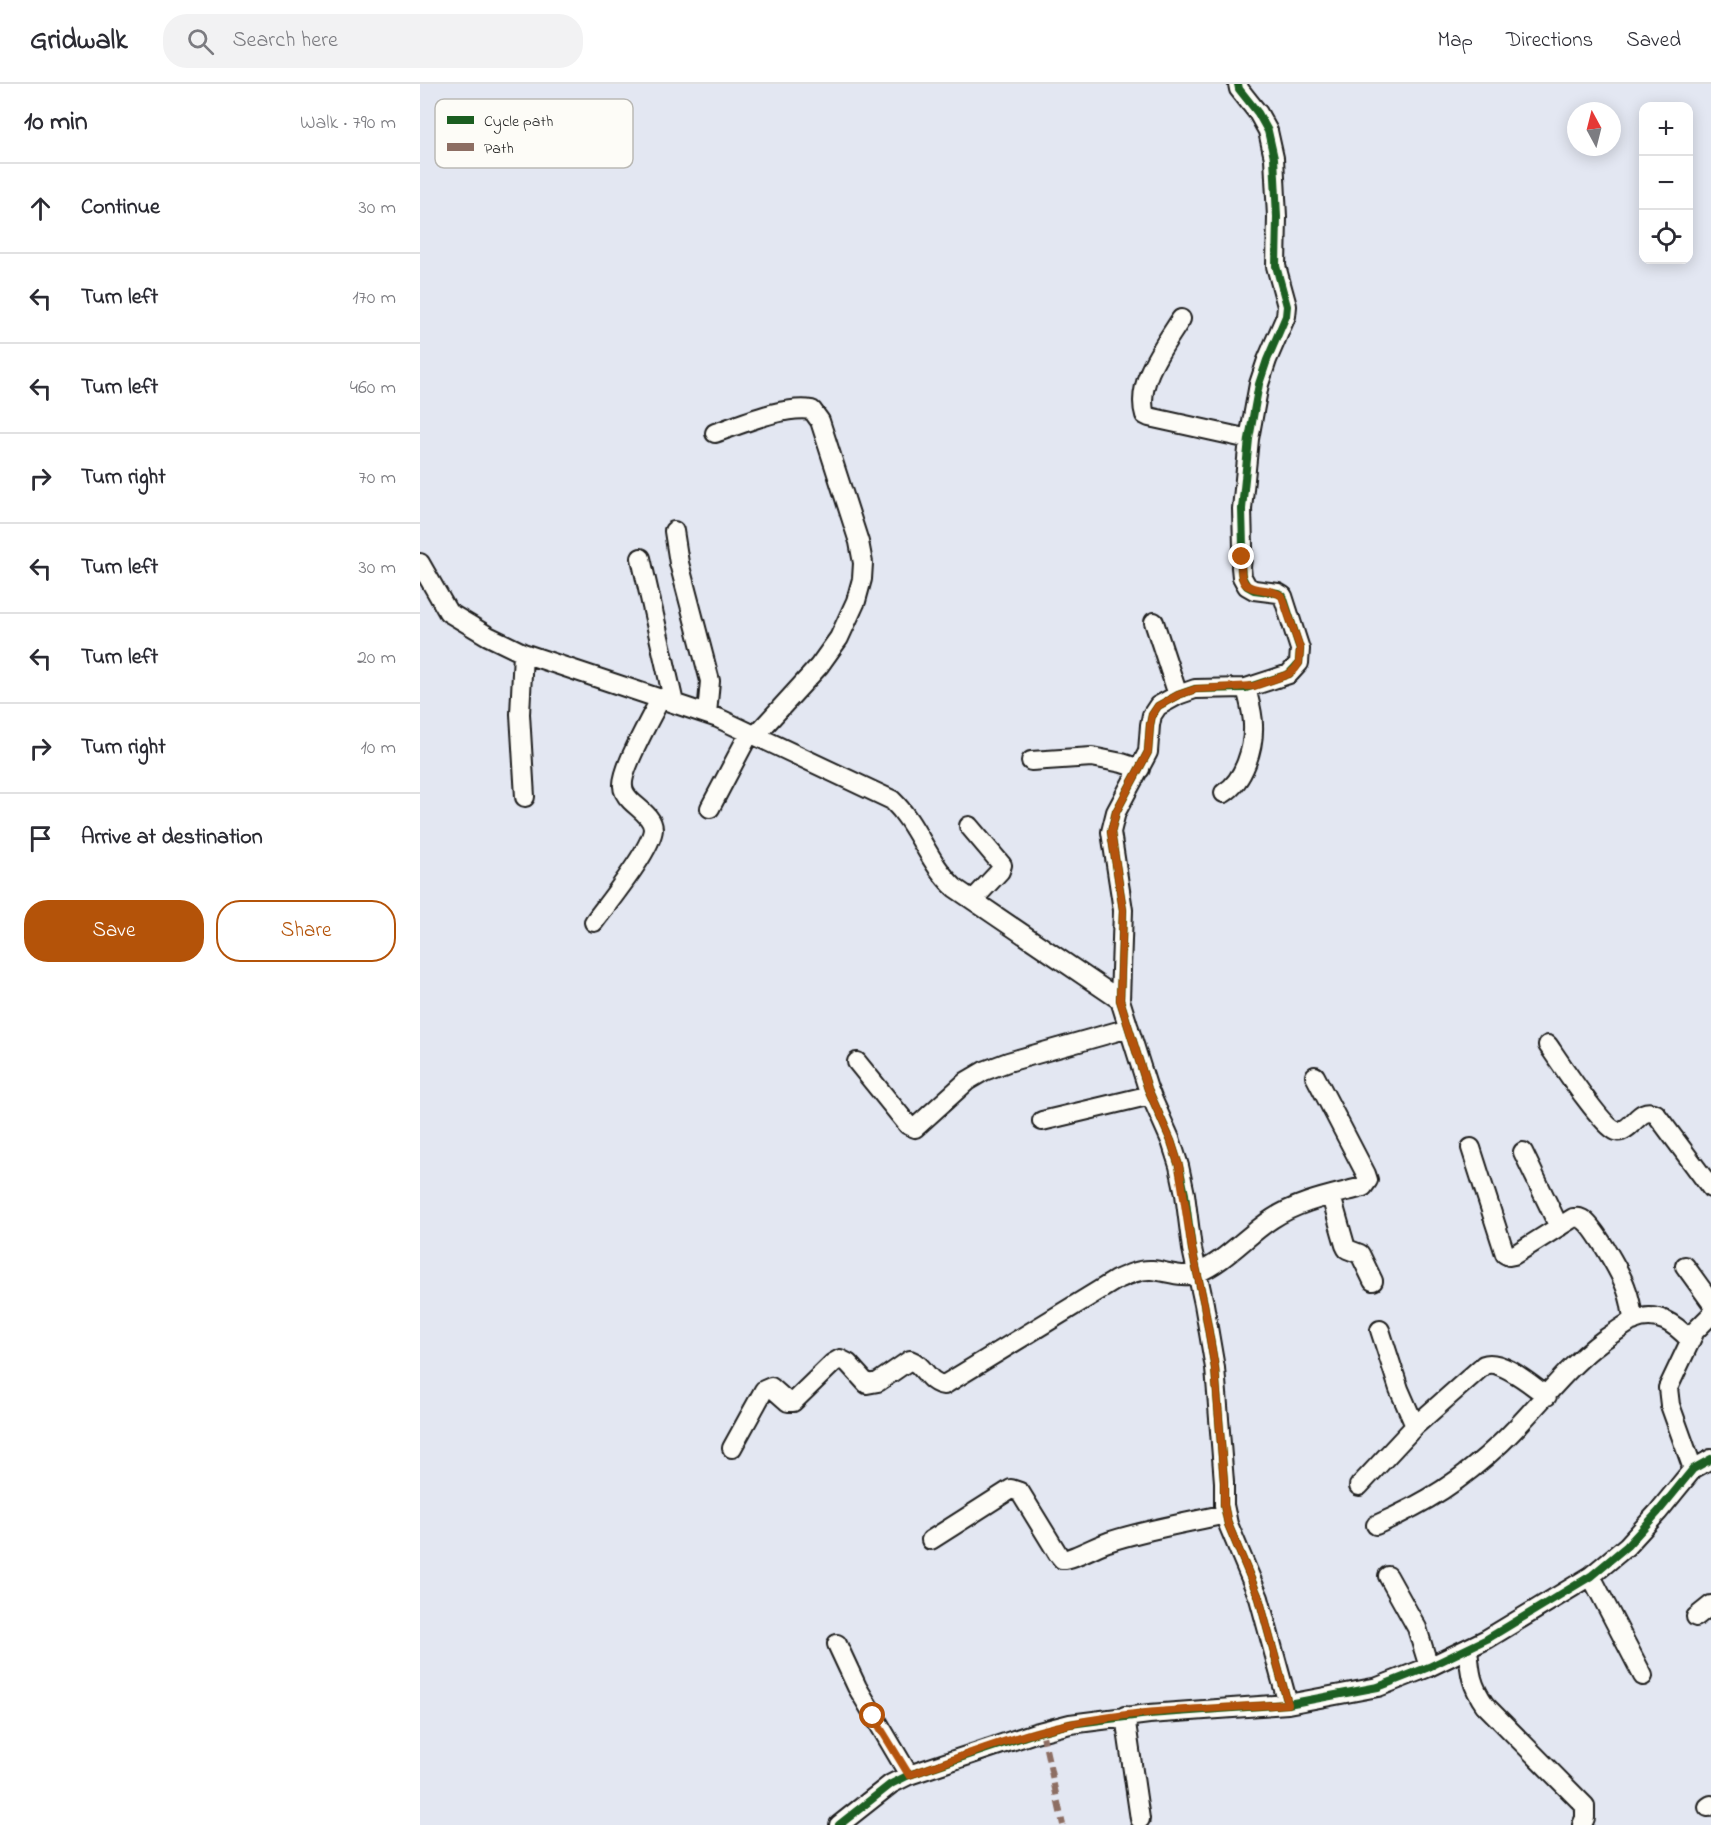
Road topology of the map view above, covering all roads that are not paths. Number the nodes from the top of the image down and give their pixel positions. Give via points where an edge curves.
1 (1238, 84) edge
2 (1181, 319) dead end
3 (715, 433) dead end
4 (1248, 439) junction
5 (674, 531) dead end
6 (641, 558) dead end
7 (420, 563) edge
8 (1154, 622) dead end
9 (523, 653) junction
10 (1246, 688) junction
11 (1178, 695) junction
12 (667, 700) junction
13 (707, 714) junction
14 (752, 735) junction
15 (1031, 761) dead end
16 (1140, 768) junction
17 (1224, 793) dead end
18 (525, 797) dead end
19 (710, 808) dead end
20 (969, 826) dead end
21 (973, 900) junction
22 (594, 922) dead end
23 (1120, 1000) junction
24 (1129, 1028) junction
25 (1548, 1046) dead end
26 (857, 1062) dead end
27 (1315, 1076) dead end
28 (1151, 1095) junction
29 (1042, 1121) dead end
30 (1471, 1148) dead end
31 (1523, 1152) dead end
32 (1711, 1188) edge
33 (1332, 1196) junction
34 (1559, 1227) junction
35 (1684, 1266) dead end
36 (1197, 1274) junction
37 (1373, 1281) dead end
38 (1711, 1302) edge
39 (1711, 1316) edge
40 (1633, 1321) junction
41 (1380, 1330) dead end
42 (1690, 1340) junction
43 (1547, 1396) junction
44 (1416, 1426) junction
45 (732, 1448) dead end
46 (1711, 1459) edge
47 (1693, 1469) junction
48 (1359, 1486) dead end
49 (1226, 1514) junction
50 (1376, 1525) dead end
51 (931, 1540) dead end
52 (1388, 1576) dead end
53 (1591, 1576) junction
54 (1711, 1605) edge
55 (1696, 1617) dead end
56 (837, 1644) dead end
57 (1468, 1648) junction
58 (1429, 1667) junction
59 (1643, 1676) dead end
60 (1288, 1704) junction
61 (1125, 1716) junction
62 (909, 1775) junction
63 (1140, 1819) dead end
64 (839, 1825) edge
65 (1582, 1825) edge

1 - 4 street via 1268,131 1274,158 1276,266 1287,306 1259,384
2 - 4 street via 1149,378 1143,402 1145,415
3 - 14 street via 797,409 812,410 863,563 856,601 839,638 819,666
4 - 10 street via 1242,577 1254,590 1282,596 1301,655 1289,674
5 - 13 street via 710,681
6 - 12 street
7 - 9 street via 448,612
8 - 11 street
9 - 12 street
9 - 18 street via 520,714
10 - 11 street via 1196,689
10 - 17 street via 1253,726 1249,751 1238,780
11 - 16 street via 1158,706 1152,715 1148,752
12 - 13 street
12 - 22 street via 628,766 622,784 624,793 650,819 652,834 634,867
13 - 14 street
14 - 19 street
14 - 21 street via 892,800 941,875
15 - 16 street via 1092,757
16 - 23 street via 1116,812 1111,832 1123,910
20 - 21 street via 1002,865
21 - 23 street
23 - 24 street
24 - 26 street via 984,1071 967,1081 915,1128 908,1125
24 - 28 street
25 - 32 street via 1611,1128 1621,1131 1646,1112 1656,1114
27 - 33 street via 1368,1180 1363,1187
28 - 29 street
28 - 36 street via 1179,1166
30 - 34 street via 1505,1254 1514,1255
31 - 34 street
33 - 36 street via 1273,1218
33 - 37 street via 1345,1245 1360,1254
34 - 40 street via 1573,1218 1588,1224 1626,1285
35 - 38 street
36 - 45 street via 1150,1270 1126,1276 944,1385 932,1381 918,1363 910,1360 878,1382 867,1384 840,1359 793,1401 788,1402 771,1387 764,1390
36 - 49 street via 1215,1368
39 - 42 street
40 - 42 street via 1660,1318
40 - 43 street via 1582,1355
41 - 44 street
42 - 47 street via 1668,1396
43 - 44 street via 1499,1364 1489,1363
43 - 50 street via 1501,1443 1450,1486
44 - 48 street
46 - 47 street
47 - 53 street via 1627,1546
49 - 51 street via 1131,1535 1067,1560 1058,1554 1020,1492 1011,1489
49 - 60 street via 1259,1598
52 - 58 street via 1417,1628
53 - 57 street
53 - 59 street
54 - 55 street
56 - 62 street via 857,1687
57 - 58 street
57 - 65 street via 1474,1689 1485,1705 1586,1806
58 - 60 street via 1378,1687
60 - 61 street
61 - 62 street via 1035,1733
61 - 63 street
62 - 64 street via 891,1784

